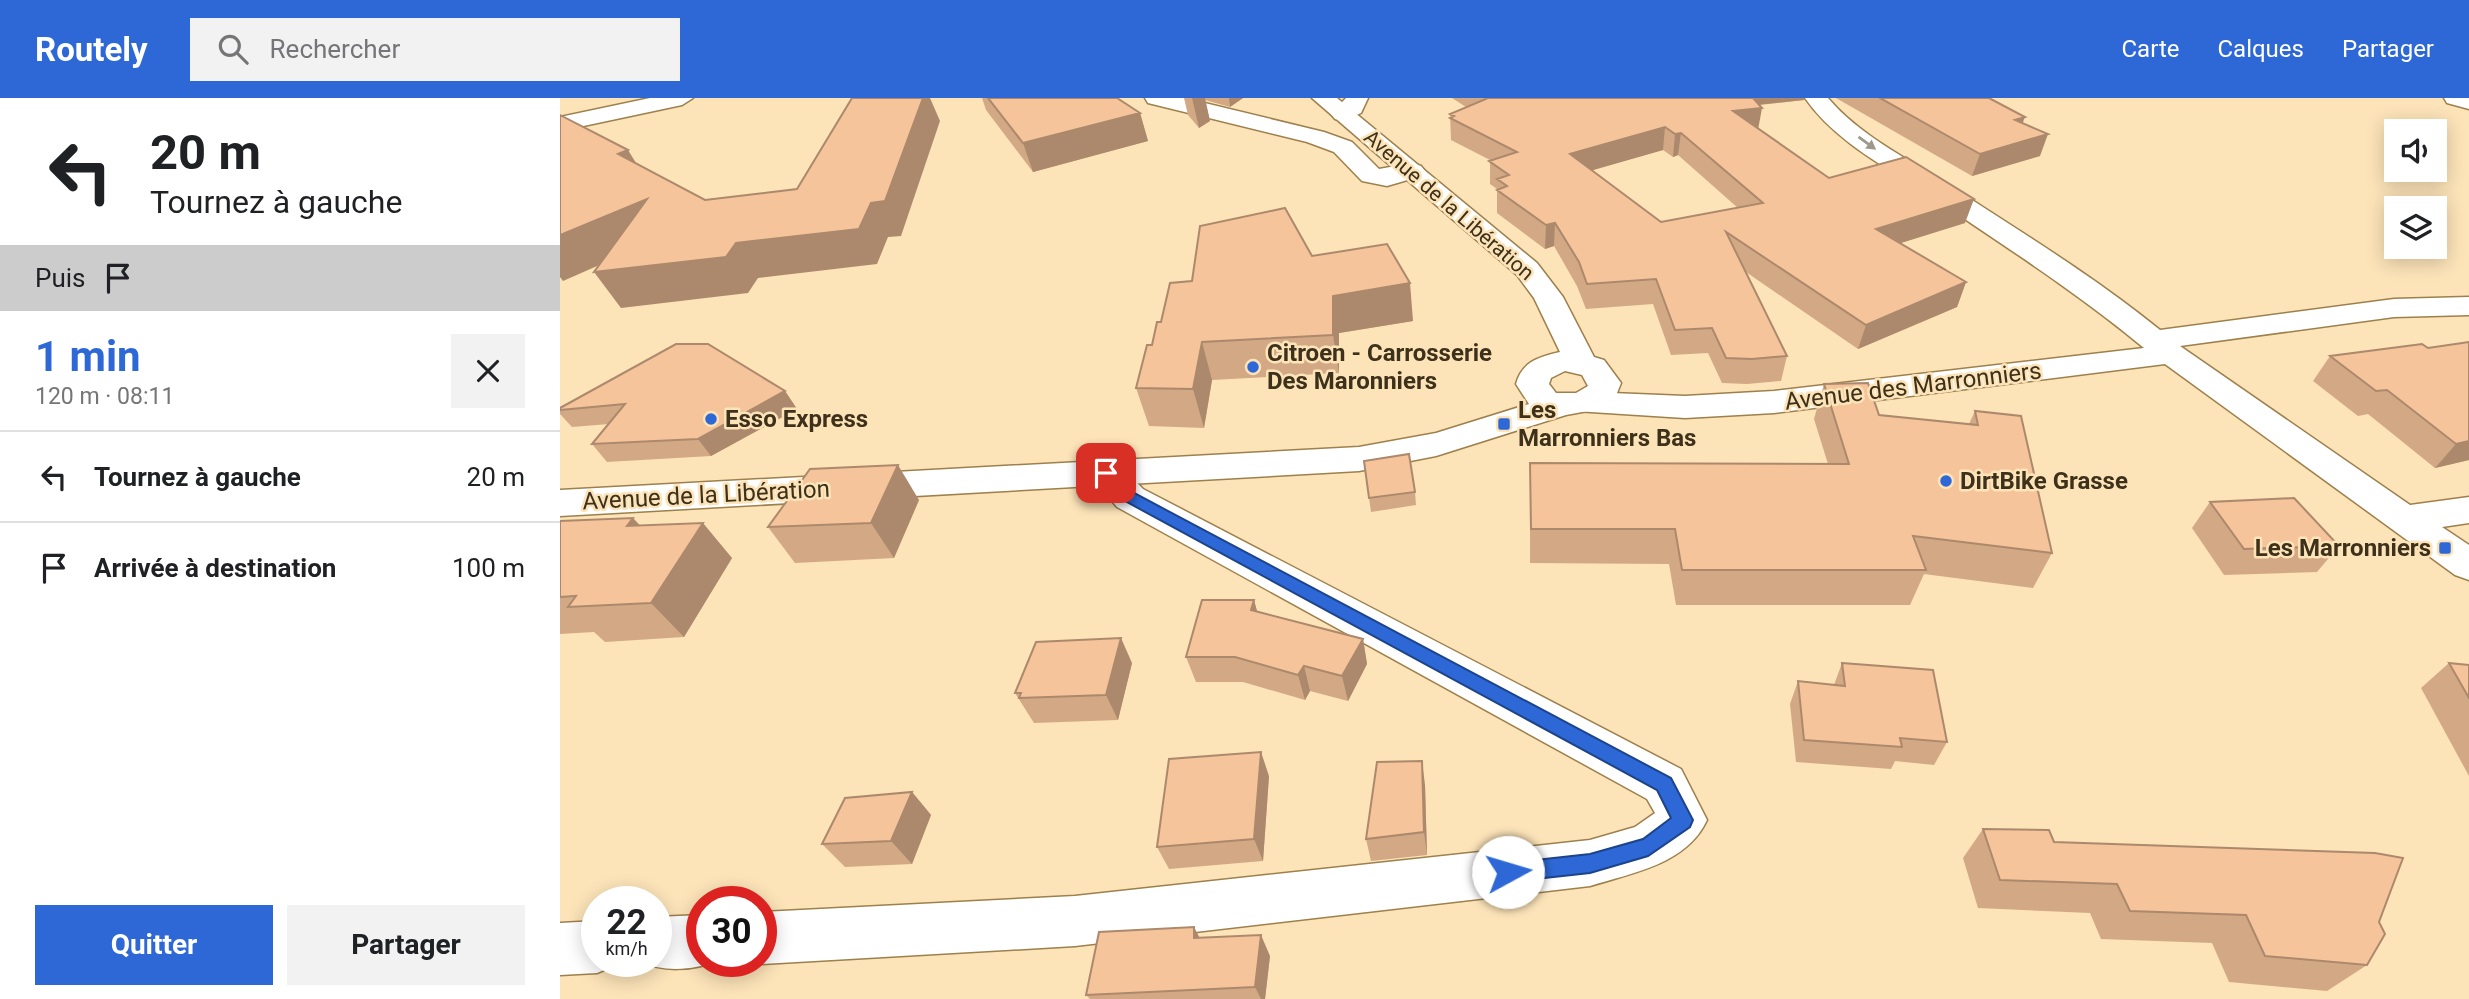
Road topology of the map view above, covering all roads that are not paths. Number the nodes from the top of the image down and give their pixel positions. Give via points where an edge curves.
1 (682, 98) edge
2 (1156, 98) edge
3 (1816, 98) edge
4 (2455, 98) edge
5 (2469, 102) edge
6 (1341, 103) edge
7 (560, 124) edge
8 (1412, 171) junction
9 (2469, 306) edge
10 (2162, 347) junction
11 (1569, 385) junction
12 (1106, 473) junction
13 (560, 503) edge
14 (2469, 510) edge
15 (2403, 519) junction
16 (2469, 565) edge
17 (777, 937) edge
18 (581, 947) edge
19 (560, 948) edge

1 - 7 street
2 - 8 street via 1343,147 1371,176 1387,178
3 -> 10 street via 1830,115 1880,152 2061,269
4 - 5 street
6 - 8 street, Avenue de la Libération
8 - 11 street, Avenue de la Libération via 1527,269 1544,290 1559,323
9 - 10 street, Avenue des Marronniers via 2394,307
10 - 11 street, Avenue des Marronniers via 1774,402 1655,405
10 - 15 street
11 - 12 street, Avenue de la Libération via 1477,433 1404,454
12 - 13 street, Avenue de la Libération
12 - 17 street via 1130,498 1664,784 1683,820 1648,846 1590,863 1075,921
14 - 15 street
15 - 16 street
18 - 19 street

